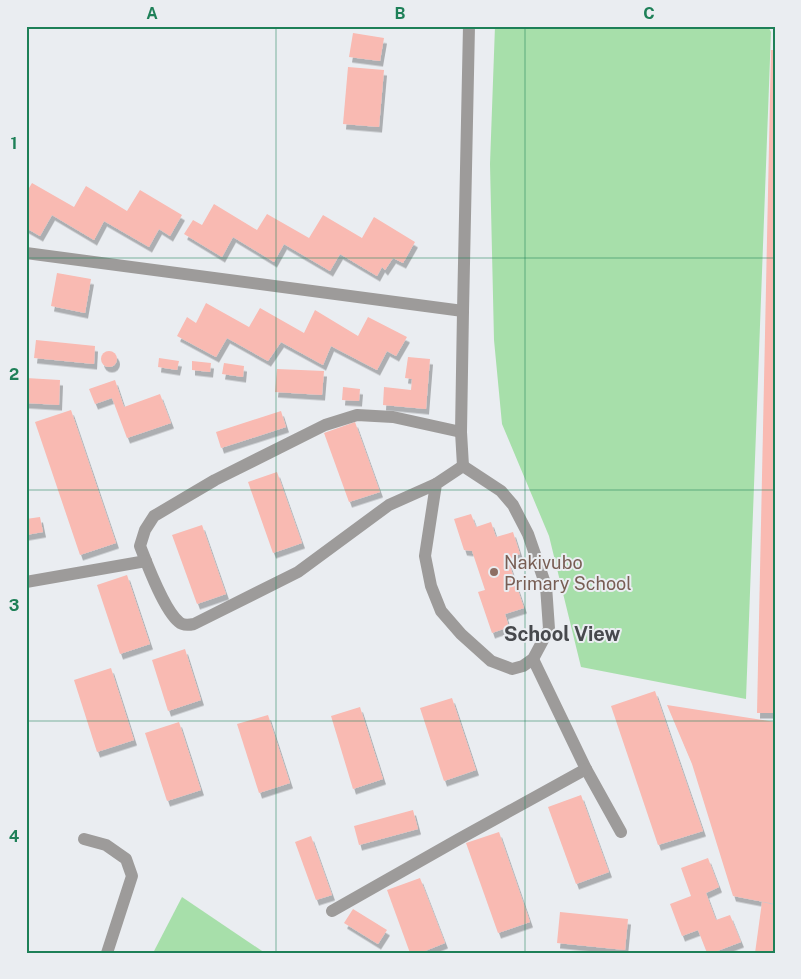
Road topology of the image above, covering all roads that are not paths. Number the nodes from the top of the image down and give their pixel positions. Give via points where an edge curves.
1 (469, 26) edge
2 (26, 253) edge
3 (462, 310) junction
4 (461, 432) junction
5 (463, 466) junction
6 (436, 484) junction
7 (146, 560) junction
8 (26, 582) edge
9 (534, 659) junction
10 (586, 769) junction
11 (622, 832) dead end
12 (84, 839) dead end
13 (332, 911) dead end
14 (107, 953) edge

1 - 3 street
2 - 3 street
3 - 4 street
4 - 5 street
4 - 7 street via 392,416 357,414 325,425 215,480 154,516 140,546
5 - 6 street
5 - 9 street via 501,491 513,505 528,534 546,586 549,629
6 - 7 street via 389,505 298,572 194,624 184,625 173,615
6 - 9 street via 425,556 431,586 441,611 490,661 512,669
7 - 8 street
9 - 10 street
10 - 11 street
10 - 13 street
12 - 14 street via 106,844 126,859 132,876

